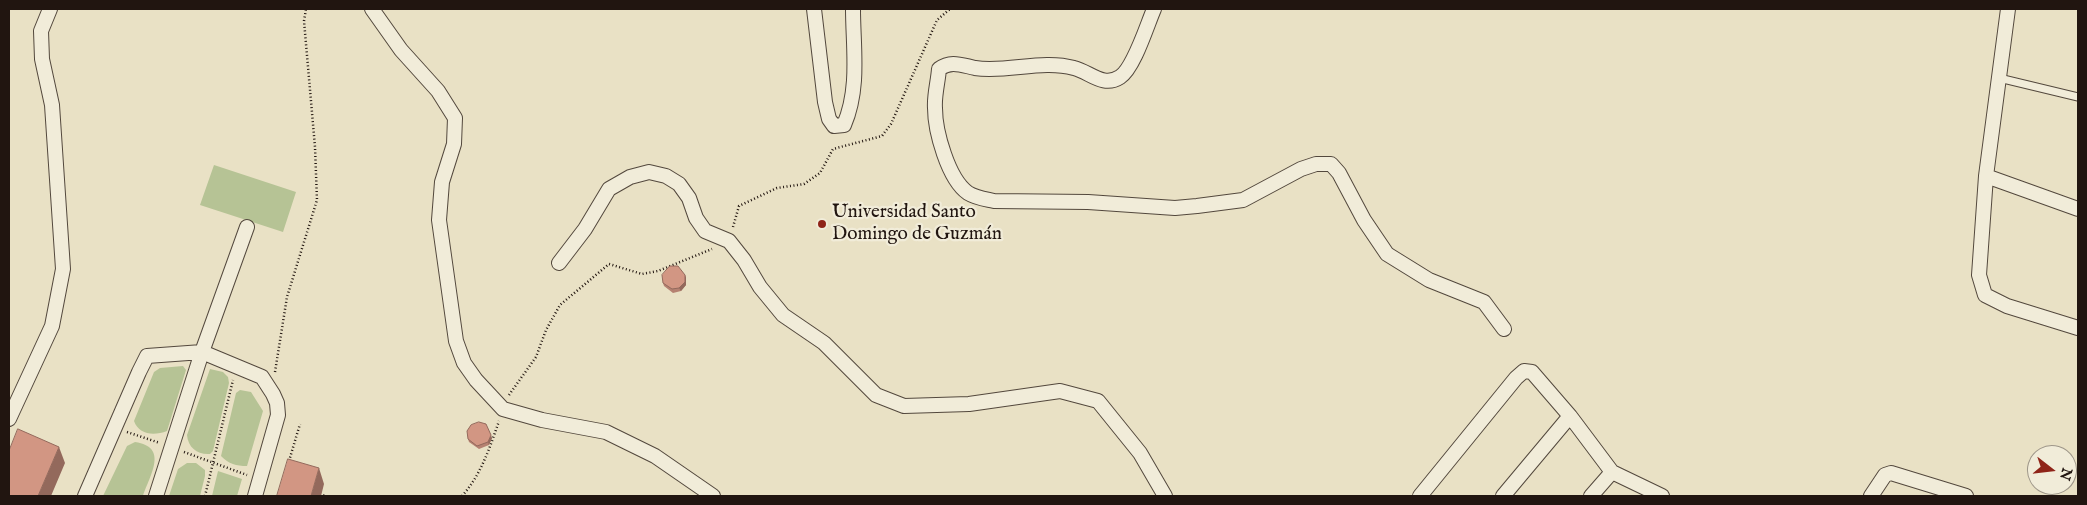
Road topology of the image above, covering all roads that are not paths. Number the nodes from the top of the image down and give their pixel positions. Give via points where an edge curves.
1 (50, 9) edge
2 (372, 9) edge
3 (814, 9) edge
4 (853, 9) edge
5 (1154, 9) edge
6 (2008, 9) edge
7 (1999, 78) junction
8 (2078, 97) edge
9 (1986, 176) junction
10 (2078, 209) edge
11 (247, 226) dead end
12 (560, 263) dead end
13 (2078, 328) edge
14 (1504, 329) dead end
15 (202, 352) junction
16 (1570, 416) junction
17 (9, 419) edge
18 (1612, 472) junction
19 (85, 496) edge
20 (156, 496) edge
21 (254, 496) edge
22 (713, 496) edge
23 (1165, 496) edge
24 (1420, 496) edge
25 (1504, 496) edge
26 (1591, 496) edge
27 (1662, 496) edge
28 (1871, 496) edge
29 (1966, 496) edge

1 - 17 street via 41,31 42,60 52,105 62,268 52,326
2 - 22 street via 401,50 438,91 455,118 454,144 442,182 439,220 456,341 464,363 503,409 606,432 655,456
3 - 4 street via 825,102 834,126 844,125 851,104
5 - 14 street via 1130,64 1121,77 1107,82 1076,68 1060,66 996,69 946,64 939,70 935,108 939,140 955,179 967,192 994,201 1088,202 1174,208 1243,200 1300,169 1331,164 1340,173 1364,220 1387,254 1429,280 1484,302
6 - 7 street
7 - 8 lane
7 - 9 street
9 - 10 street
9 - 13 street via 1979,275 1985,295 2007,306
11 - 15 street
12 - 23 street via 609,189 630,177 649,172 666,176 679,184 689,198 705,231 729,241 783,314 824,343 876,395 904,406 968,404 1060,391 1098,401 1140,454
15 - 19 street via 148,356
15 - 20 street
15 - 21 street via 262,377 277,403 278,415
16 - 18 street
16 - 24 street via 1532,372 1524,372
16 - 25 street
18 - 26 street
18 - 27 street
28 - 29 street via 1885,475 1891,473

